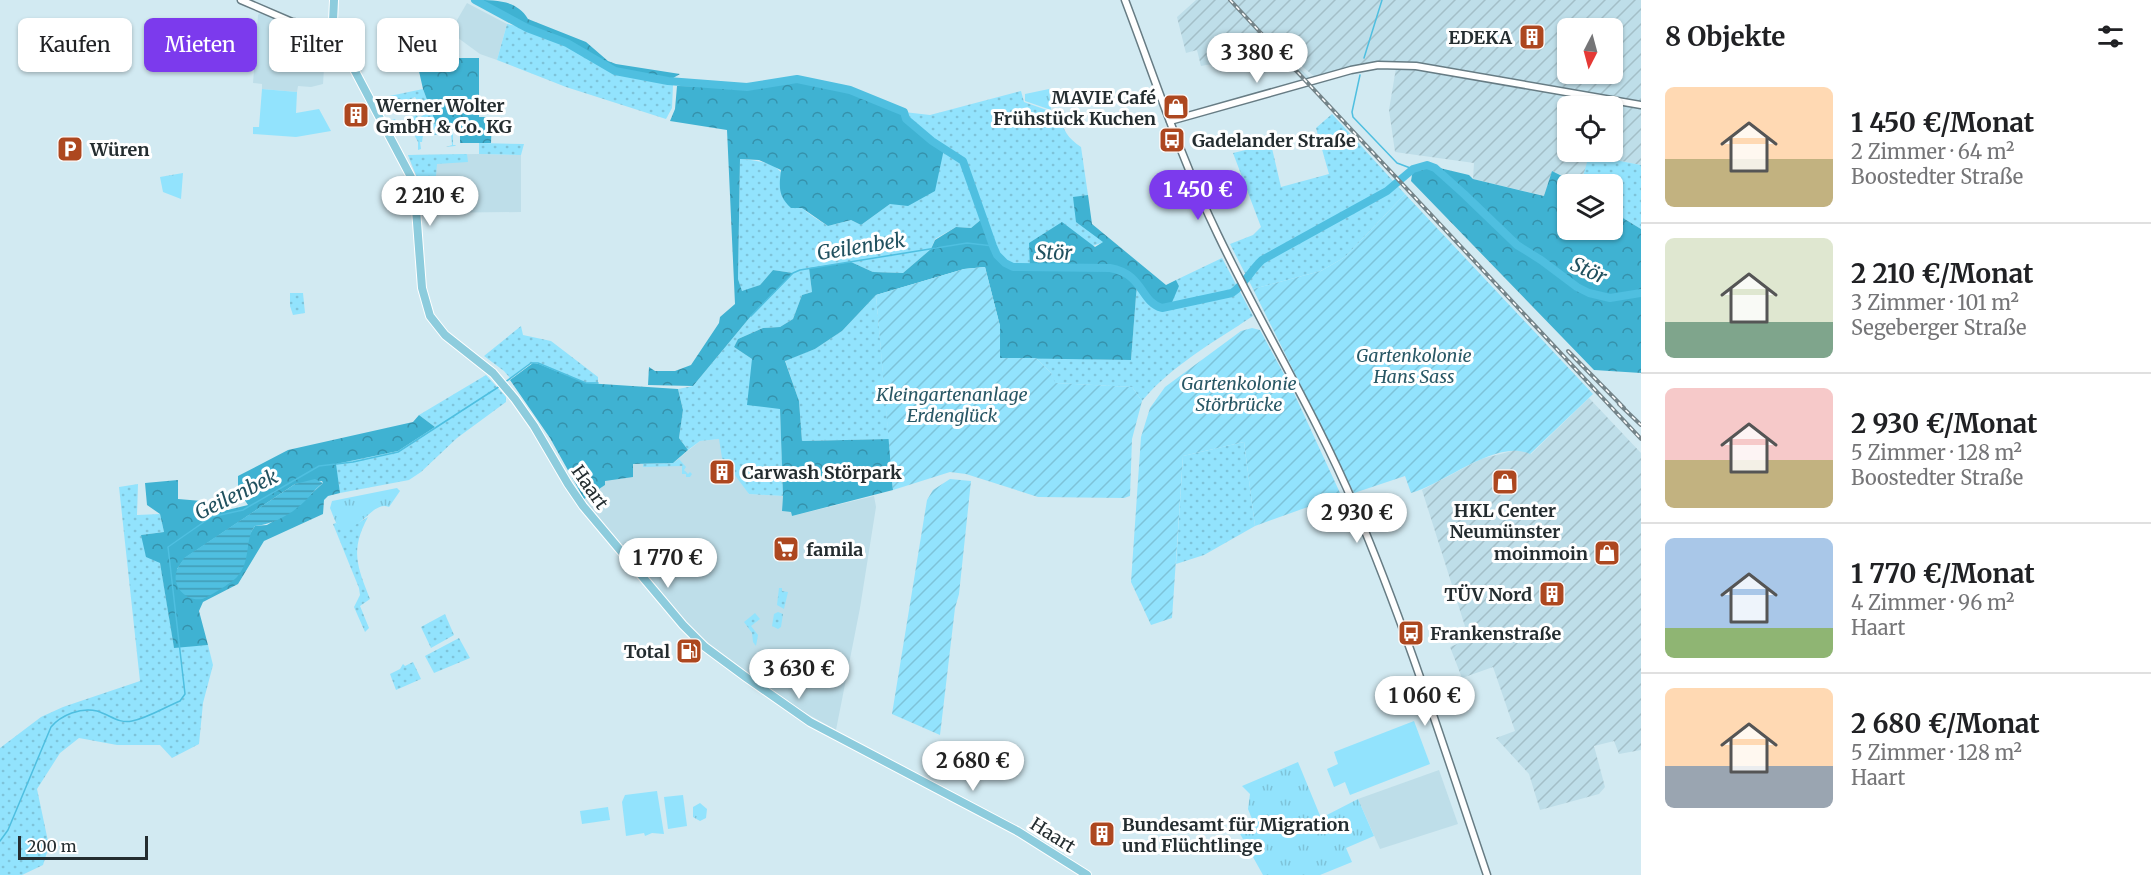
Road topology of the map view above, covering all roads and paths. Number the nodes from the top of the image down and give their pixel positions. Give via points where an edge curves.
1 (241, 0) edge
2 (334, 0) edge
3 (1125, 0) edge
4 (283, 18) edge
5 (334, 18) edge
6 (357, 72) edge
7 (1641, 105) edge
8 (1170, 121) junction
9 (1087, 875) edge
10 (1487, 875) edge

1 - 4 street
2 - 5 main road
3 - 8 street
6 - 9 main road, Haart via 411,177 422,288 430,316 454,344 501,382 529,418 583,506 683,626 705,647 810,722 1017,831
7 - 8 street via 1391,65 1351,70
8 - 10 street via 1208,214 1322,434 1382,573

